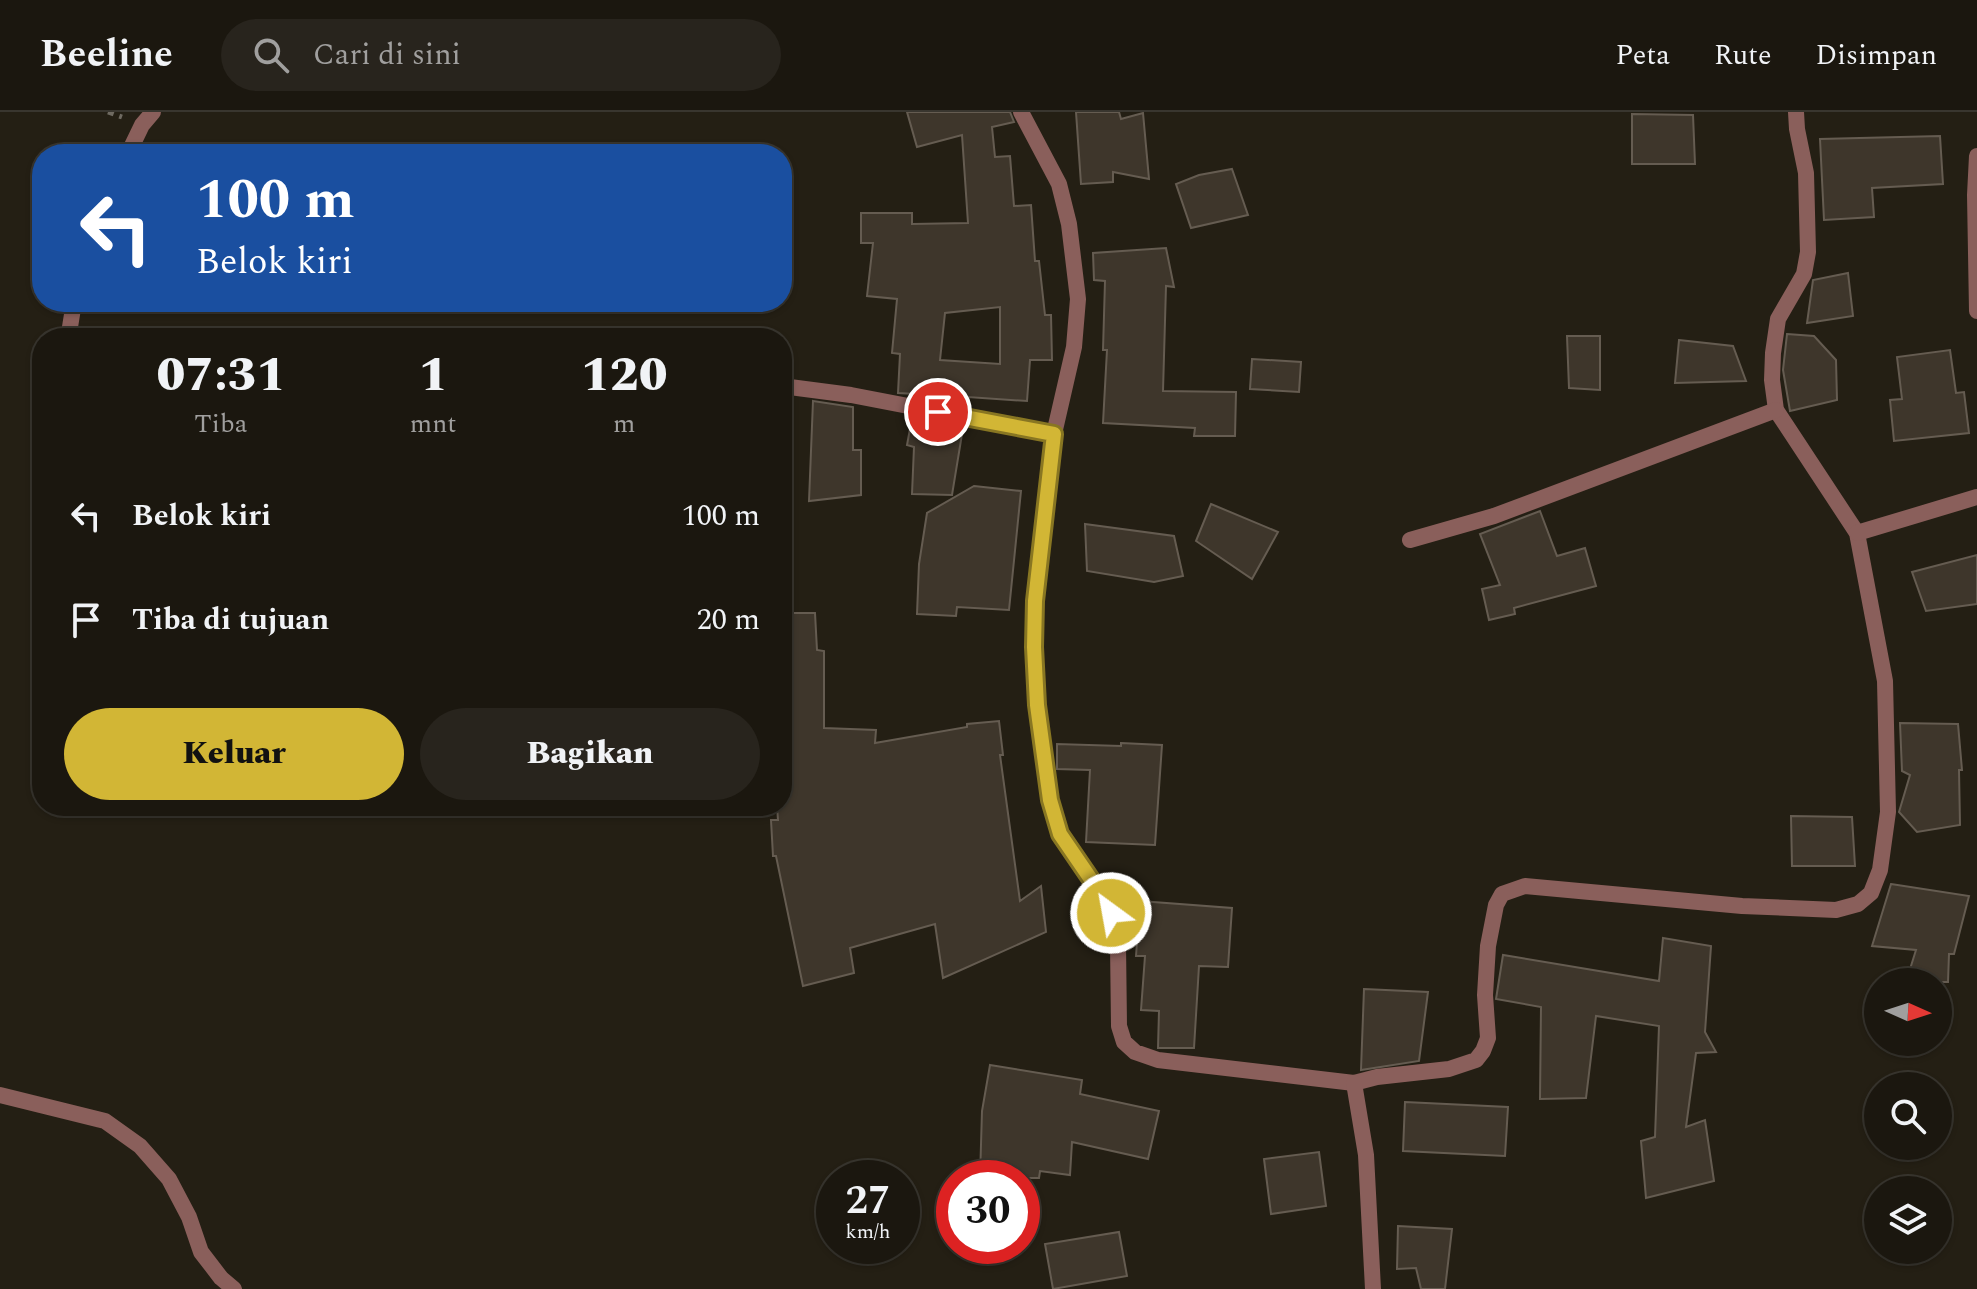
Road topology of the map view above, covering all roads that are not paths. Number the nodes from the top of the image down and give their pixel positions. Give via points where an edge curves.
1 (153, 112) edge
2 (1021, 112) edge
3 (1796, 112) edge
4 (133, 144) edge
5 (1977, 156) edge
6 (1977, 311) edge
7 (792, 387) edge
8 (1776, 410) junction
9 (1054, 434) junction
10 (1977, 497) edge
11 (1857, 533) junction
12 (1410, 540) dead end
13 (1354, 1083) junction
14 (0, 1095) edge
15 (234, 1289) edge
16 (1373, 1289) edge

1 - 4 street
2 - 9 street via 1059,184 1078,299 1074,347
3 - 8 street via 1806,173 1808,252 1804,274 1778,319 1773,353
5 - 6 street
7 - 9 street
8 - 11 street
8 - 12 street via 1494,516
9 - 13 street via 1035,601 1037,705 1060,834 1111,913 1124,1042 1158,1060
10 - 11 street
11 - 13 street via 1885,681 1888,812 1880,870 1871,893 1858,904 1836,910 1512,889 1496,905 1485,995 1488,1038 1476,1060
13 - 16 street via 1366,1155
14 - 15 street via 105,1121 140,1146 169,1179 201,1252

